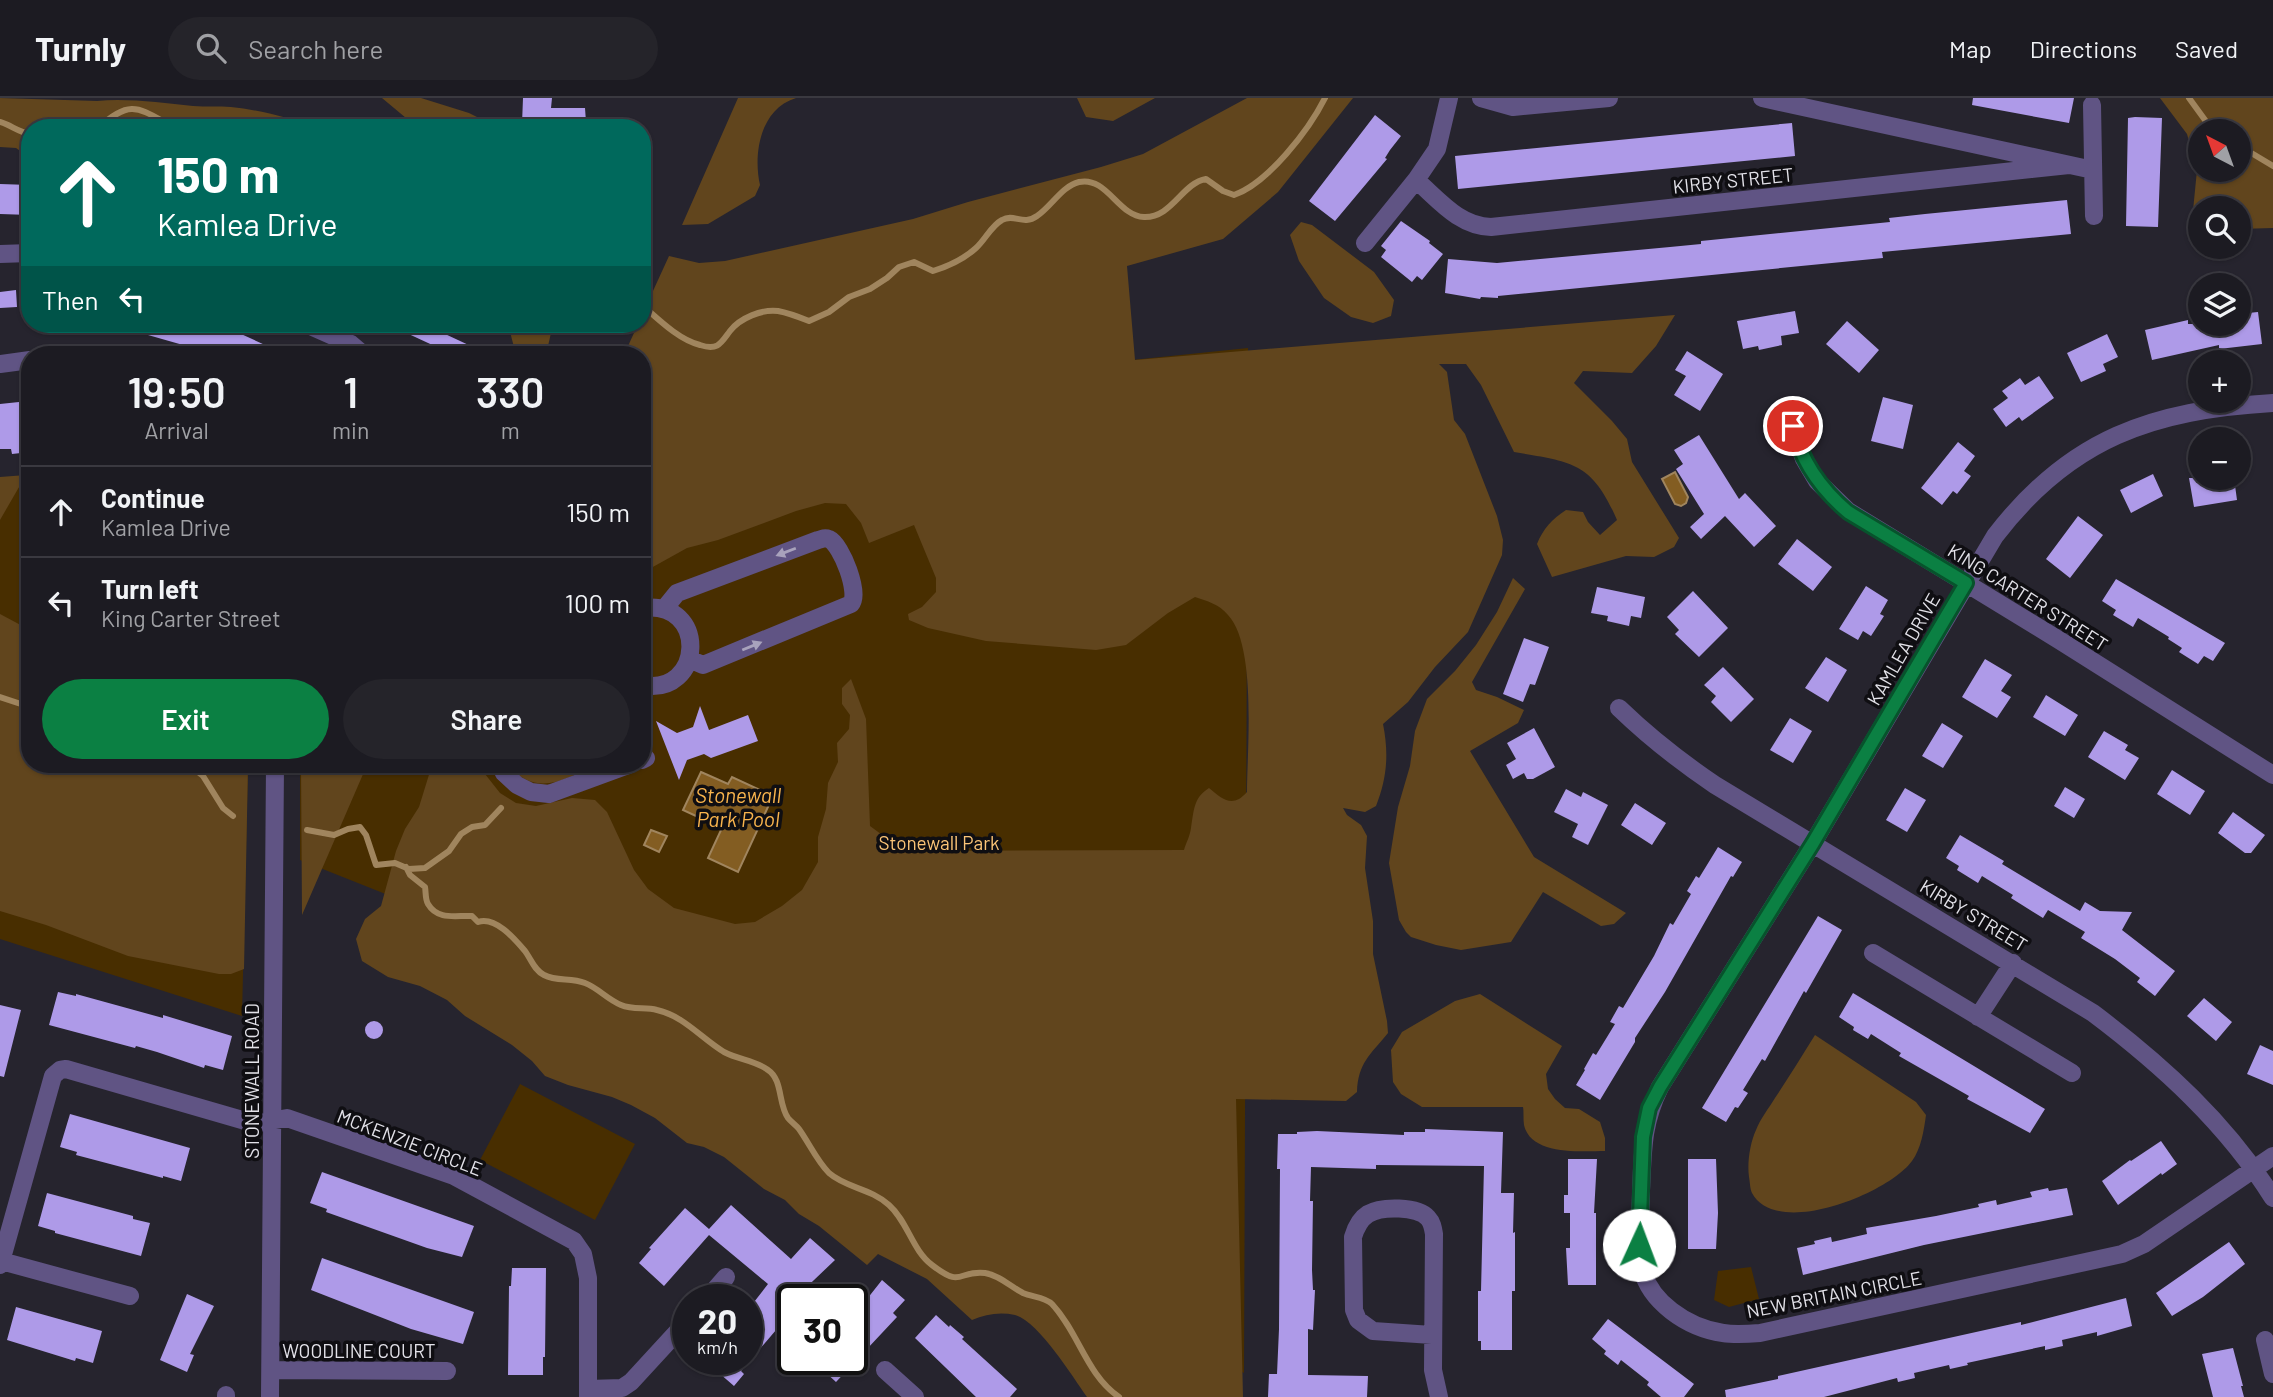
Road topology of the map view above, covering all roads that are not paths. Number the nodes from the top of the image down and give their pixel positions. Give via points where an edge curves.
1 (1449, 98) edge
2 (1481, 98) edge
3 (1609, 98) edge
4 (1762, 98) edge
5 (2092, 105) dead end
6 (2070, 164) junction
7 (2093, 170) junction
8 (1416, 180) junction
9 (2094, 216) dead end
10 (1365, 243) dead end
11 (21, 253) edge
12 (0, 254) edge
13 (326, 333) edge
14 (353, 346) edge
15 (21, 361) edge
16 (0, 364) edge
17 (2273, 403) edge
18 (1793, 426) dead end
19 (1966, 583) junction
20 (651, 608) edge
21 (664, 608) junction
22 (689, 659) junction
23 (651, 685) edge
24 (1619, 708) dead end
25 (275, 773) edge
26 (504, 773) edge
27 (606, 773) edge
28 (2273, 775) edge
29 (1813, 843) junction
30 (1873, 953) dead end
31 (2013, 963) junction
32 (1978, 1017) junction
33 (2072, 1073) dead end
34 (272, 1120) junction
35 (2273, 1156) edge
36 (2255, 1169) junction
37 (2273, 1198) edge
38 (1, 1263) edge
39 (726, 1277) dead end
40 (720, 1284) edge
41 (130, 1296) dead end
42 (1433, 1335) junction
43 (672, 1337) edge
44 (2265, 1340) dead end
45 (271, 1370) junction
46 (885, 1370) dead end
47 (447, 1371) dead end
48 (2273, 1374) edge
49 (588, 1393) edge
50 (270, 1397) edge
51 (915, 1397) edge
52 (1438, 1397) edge

1 - 8 street via 1437,149
2 - 3 street via 1513,107
4 - 6 street, KIRBY STREET
5 - 7 street
6 - 7 street, KIRBY STREET
6 - 8 street, KIRBY STREET via 1490,227 1465,222
7 - 9 street
8 - 10 street
11 - 12 street
13 - 14 street
15 - 16 street
17 - 19 street, KAMLEA DRIVE via 2203,409 2163,418 2093,446 2047,479 2013,512
18 - 19 street, KING CARTER STREET via 1804,459 1833,499
19 - 28 street, KING CARTER STREET
19 - 29 street, KAMLEA DRIVE
20 - 21 street
21 - 22 street via 687,629
22 -> 21 street via 703,666 851,604 854,587 840,551 831,540 818,540 677,593
22 - 23 street via 669,682
24 - 29 street, KIRBY STREET via 1687,766
25 - 34 street, STONEWALL ROAD
26 - 27 street via 531,792 549,794
29 - 31 street, KIRBY STREET
29 - 36 street, NEW BRITAIN CIRCLE via 1649,1108 1643,1137 1642,1268 1652,1291 1681,1317 1721,1333 1760,1333 2107,1258 2144,1244
30 - 32 street
31 - 32 street
31 - 36 street, KIRBY STREET via 2136,1046 2204,1111
32 - 33 street
34 - 38 street, MCKENZIE CIRCLE via 249,1122 60,1070 53,1076
34 - 45 street, STONEWALL ROAD
34 - 49 street, MCKENZIE CIRCLE via 287,1118 454,1177 574,1241 583,1254 588,1278
35 - 36 street, NEW BRITAIN CIRCLE
36 - 37 street, KIRBY STREET
38 - 41 street
39 - 40 street
42 - 42 street via 1434,1234 1428,1217 1410,1209 1368,1214 1353,1237 1358,1320 1373,1331
42 - 52 street
43 - 49 street via 622,1388
44 - 48 street
45 - 47 street, WOODLINE COURT
45 - 50 street, STONEWALL ROAD
46 - 51 street

